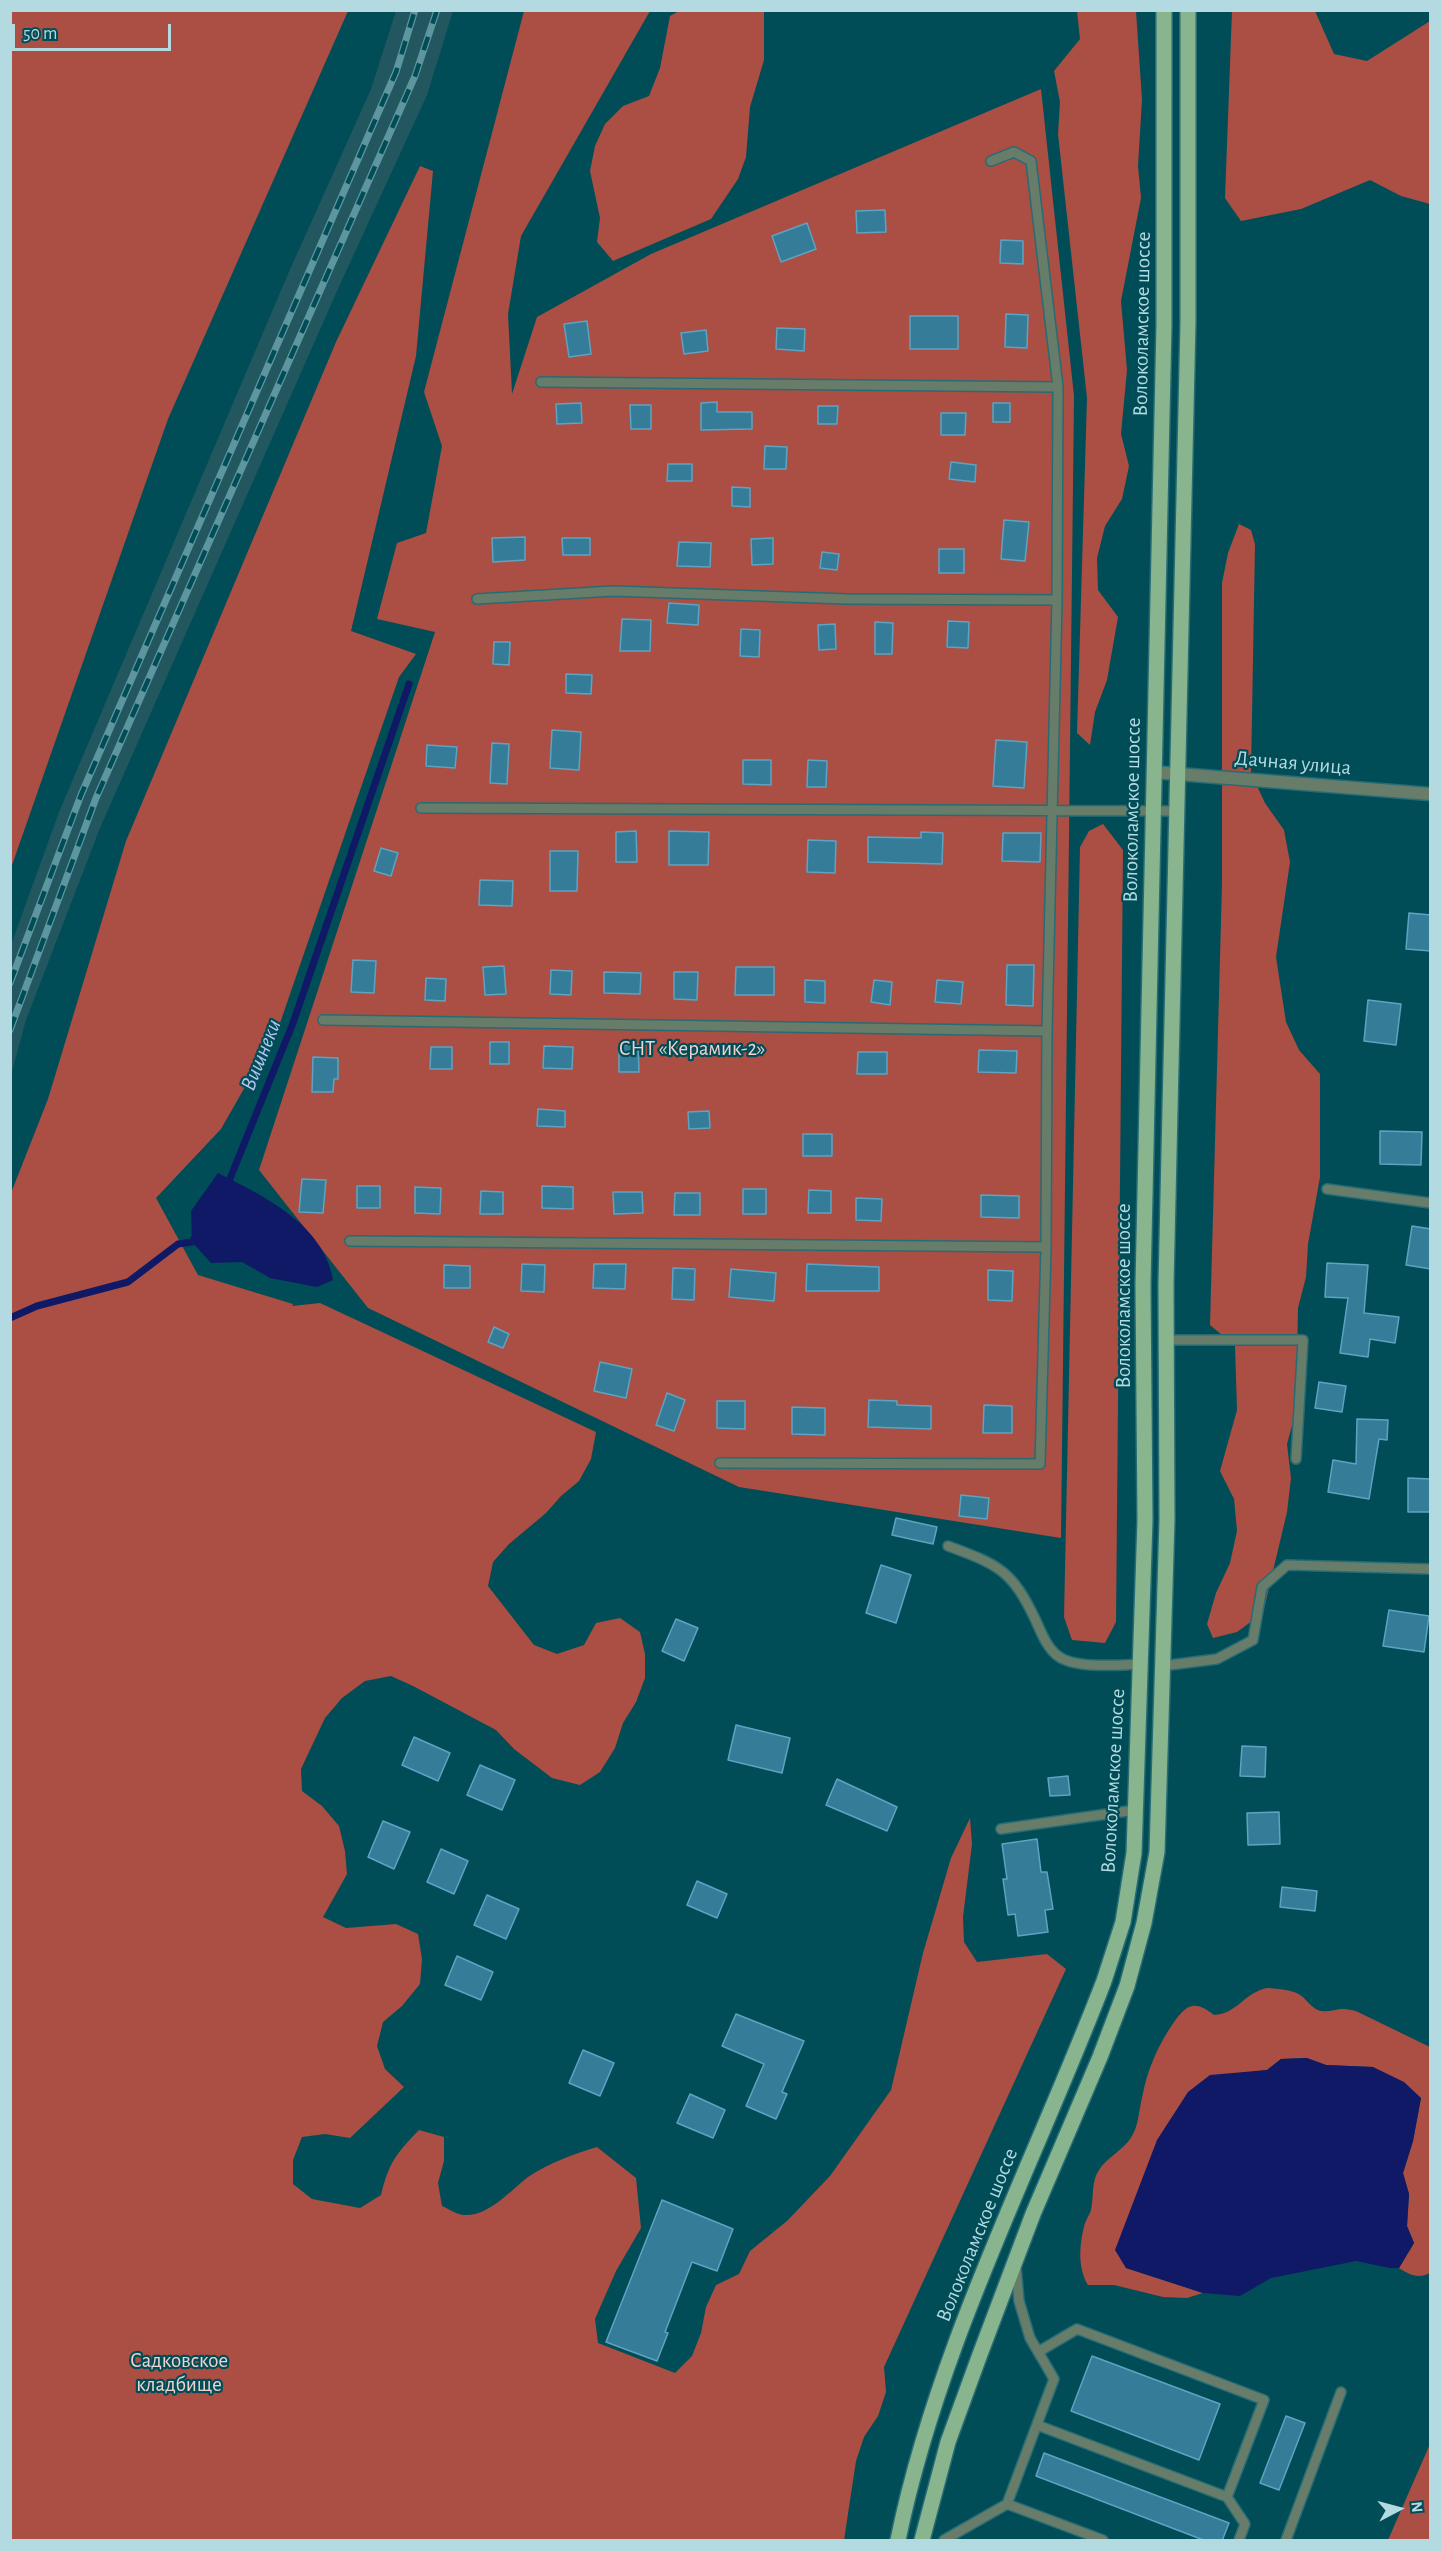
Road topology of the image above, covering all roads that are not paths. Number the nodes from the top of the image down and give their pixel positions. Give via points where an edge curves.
1 (1164, 10) edge
2 (1188, 10) edge
3 (991, 161) dead end
4 (541, 382) dead end
5 (1058, 387) junction
6 (477, 599) dead end
7 (1058, 600) junction
8 (1153, 772) junction
9 (1177, 774) junction
10 (1431, 794) edge
11 (421, 808) dead end
12 (1054, 810) junction
13 (1153, 811) junction
14 (1176, 811) junction
15 (324, 1020) dead end
16 (1047, 1031) junction
17 (1327, 1189) dead end
18 (1431, 1203) edge
19 (350, 1241) dead end
20 (1046, 1247) junction
21 (1166, 1340) junction
22 (1296, 1460) dead end
23 (720, 1463) dead end
24 (948, 1546) dead end
25 (1431, 1569) edge
26 (1140, 1664) junction
27 (1162, 1666) junction
28 (1135, 1810) junction
29 (1001, 1829) dead end
30 (1016, 2257) junction
31 (1038, 2352) junction
32 (1341, 2392) dead end
33 (1037, 2425) junction
34 (1227, 2497) junction
35 (1007, 2504) junction
36 (898, 2541) edge
37 (922, 2541) edge
38 (944, 2541) edge
39 (1103, 2541) edge
40 (1239, 2541) edge
41 (1286, 2541) edge

1 - 8 main road, Волоколамское шоссе via 1164,324
2 - 9 main road, Волоколамское шоссе via 1188,334
3 - 5 lane via 1014,152 1031,161
4 - 5 lane
5 - 7 lane
6 - 7 lane via 613,591 847,599
7 - 12 lane
8 - 9 street, Дачная улица
8 - 13 main road, Волоколамское шоссе
9 - 10 street, Дачная улица
9 - 14 main road, Волоколамское шоссе
11 - 12 lane
12 - 13 lane
12 - 16 lane
13 - 14 lane
13 - 26 main road, Волоколамское шоссе
14 - 21 main road, Волоколамское шоссе
15 - 16 lane
16 - 20 lane
17 - 18 lane
19 - 20 lane
20 - 23 lane via 1040,1464
21 - 22 lane via 1303,1340
21 - 27 main road, Волоколамское шоссе via 1167,1520
24 - 26 lane via 988,1561 1010,1577 1044,1639 1058,1656 1089,1665
25 - 27 lane via 1287,1565 1262,1587 1253,1640 1217,1659
26 - 28 main road, Волоколамское шоссе
27 - 30 main road, Волоколамское шоссе via 1157,1852 1144,1923 1127,1986 1100,2057
28 - 29 lane
28 - 36 main road, Волоколамское шоссе via 1134,1853 1123,1922 1078,2047 959,2336 925,2436
30 - 31 lane via 1019,2301
30 - 37 main road, Волоколамское шоссе via 948,2442
31 - 33 lane via 1054,2379
31 - 34 lane via 1077,2329 1264,2400
32 - 41 lane
33 - 34 lane
33 - 35 lane
34 - 40 lane via 1245,2524
35 - 38 lane
35 - 39 lane

